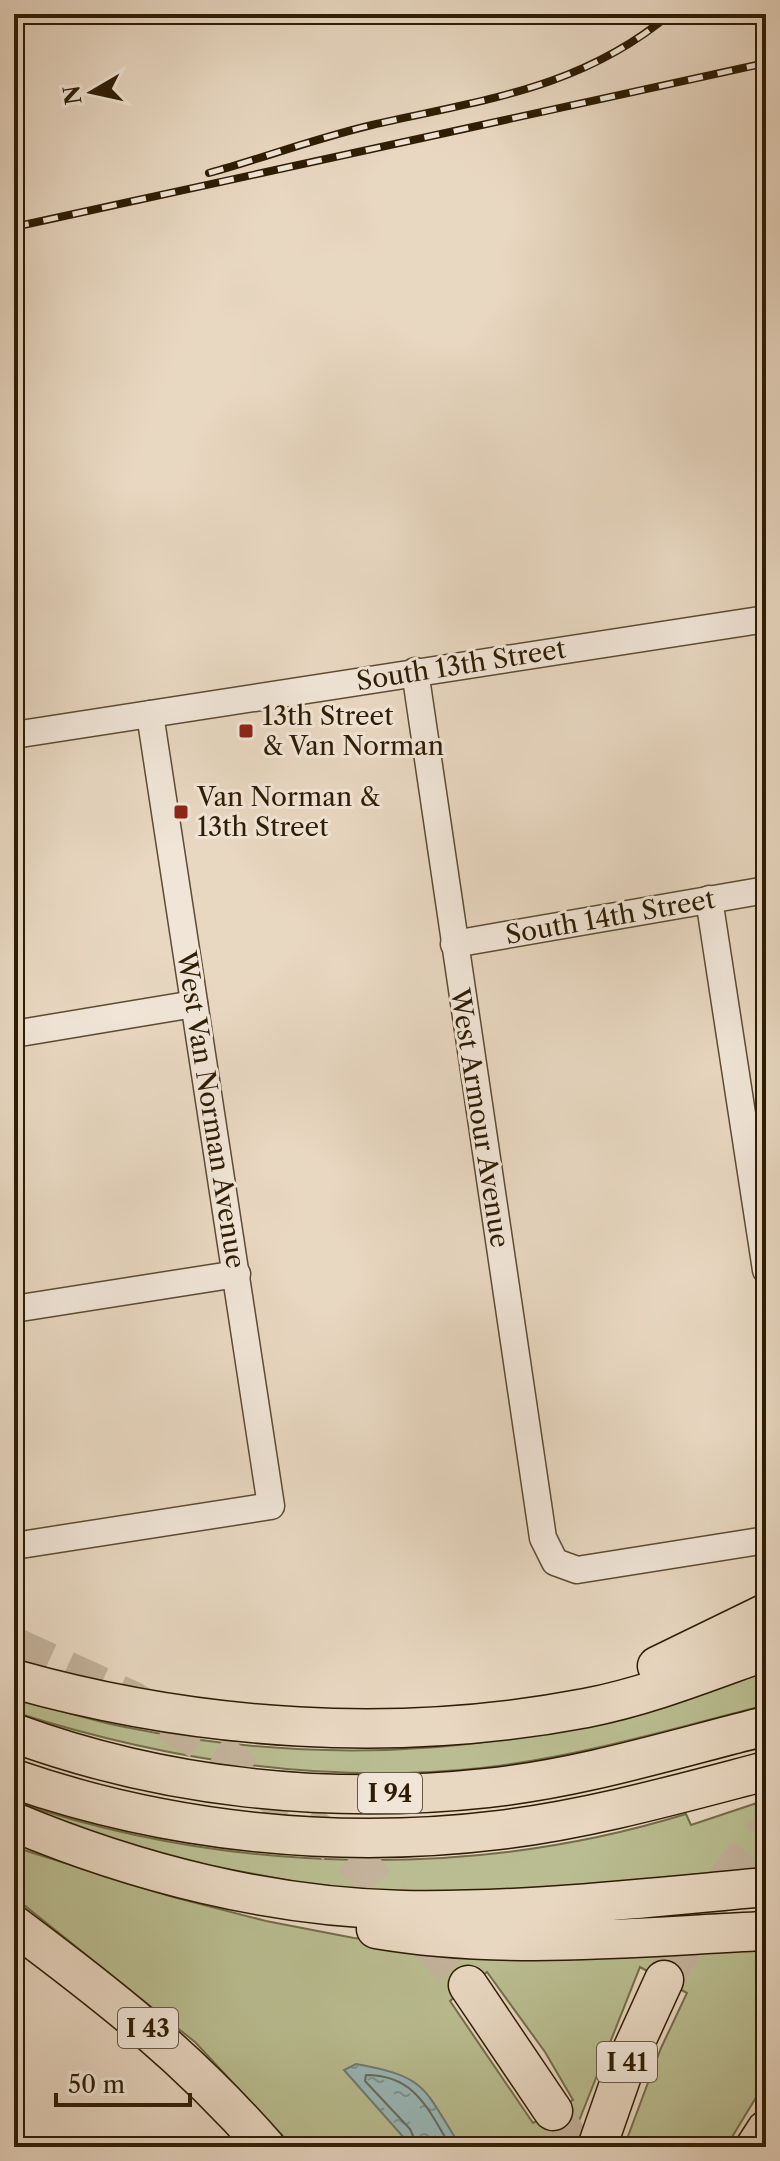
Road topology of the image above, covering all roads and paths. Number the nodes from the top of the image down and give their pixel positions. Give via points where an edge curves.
1 (766, 619) edge
2 (415, 671) junction
3 (150, 714) junction
4 (14, 735) edge
5 (766, 890) edge
6 (709, 899) junction
7 (454, 944) junction
8 (194, 1004) junction
9 (14, 1034) edge
10 (766, 1270) edge
11 (237, 1274) junction
12 (14, 1309) edge
13 (766, 1540) edge
14 (14, 1546) edge
15 (766, 1613) edge
16 (766, 1651) edge
17 (14, 1679) edge
18 (766, 1726) edge
19 (388, 1727) junction
20 (14, 1733) edge
21 (766, 1771) edge
22 (14, 1779) edge
23 (14, 1822) edge
24 (766, 1887) edge
25 (249, 1892) junction
26 (14, 1925) edge
27 (766, 1931) edge
28 (664, 1980) tunnel mouth
29 (468, 1985) tunnel mouth
30 (553, 2111) tunnel mouth
31 (766, 2130) edge
32 (266, 2147) edge
33 (597, 2147) edge
34 (755, 2147) edge

1 - 2 street, South 13th Street
2 - 3 street, South 13th Street
2 - 7 street, West Armour Avenue
3 - 4 street, South 13th Street
3 - 8 street, West Van Norman Avenue
5 - 6 street, South 14th Street
6 - 7 street, South 14th Street
6 - 10 street
7 - 13 street, West Armour Avenue via 543,1538 555,1562 577,1570
8 - 9 street
8 - 11 street, West Van Norman Avenue
11 - 12 street
11 - 14 street, West Van Norman Avenue via 271,1506
15 - 19 highway via 641,1674 562,1699
16 - 19 highway via 589,1708 496,1722
17 - 19 highway via 98,1703 205,1720
18 - 20 highway, I 94 via 580,1773 487,1788 373,1794 244,1788 146,1773
21 - 22 highway, I 94 via 577,1818 499,1830 369,1838 168,1820
23 - 25 highway via 139,1867
24 - 25 highway via 446,1910 399,1910
25 - 27 highway via 267,1907 305,1918 414,1936 560,1941
26 - 32 highway, I 43 via 135,2016 212,2085
28 - 33 highway, I 41 via 627,2061
29 - 30 highway
31 - 34 highway

